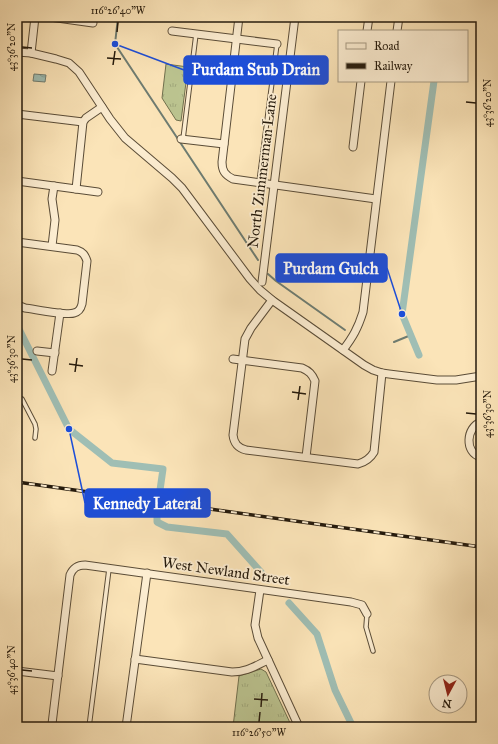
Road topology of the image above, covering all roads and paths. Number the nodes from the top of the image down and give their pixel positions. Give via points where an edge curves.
1 (35, 17) edge
2 (50, 17) edge
3 (239, 17) edge
4 (295, 17) edge
5 (369, 17) edge
6 (399, 17) edge
7 (93, 23) dead end
8 (367, 30) edge
9 (397, 30) edge
10 (172, 31) dead end
11 (196, 34) junction
12 (236, 39) junction
13 (277, 44) joint
14 (17, 52) edge
15 (31, 54) junction
16 (361, 82) edge
17 (391, 82) edge
18 (102, 107) junction
19 (17, 114) edge
20 (83, 122) junction
21 (182, 139) joint
22 (224, 144) junction
23 (353, 147) dead end
24 (17, 181) edge
25 (259, 182) junction
26 (274, 184) junction
27 (54, 186) junction
28 (76, 189) junction
29 (98, 192) dead end
30 (376, 199) junction
31 (17, 242) edge
32 (52, 246) junction
33 (262, 282) dead end
34 (272, 300) junction
35 (18, 305) edge
36 (60, 313) junction
37 (343, 350) junction
38 (37, 351) dead end
39 (55, 353) junction
40 (233, 359) dead end
41 (242, 360) junction
42 (52, 371) dead end
43 (382, 373) junction
44 (481, 376) edge
45 (17, 399) edge
46 (481, 422) edge
47 (35, 438) dead end
48 (481, 457) edge
49 (306, 458) junction
50 (109, 568) junction
51 (147, 573) junction
52 (260, 590) junction
53 (367, 614) joint
54 (373, 651) dead end
55 (135, 659) junction
56 (268, 660) junction
57 (17, 671) edge
58 (58, 676) junction
59 (53, 727) edge
60 (89, 727) edge
61 (126, 727) edge
62 (299, 727) edge

1 - 15 street
2 - 7 street
3 - 12 street
4 - 26 street, North Zimmerman Lane
5 - 8 street
6 - 9 street
10 - 11 street
11 - 12 street
11 - 21 lane
12 - 13 street
12 - 22 street
13 - 25 lane
14 - 15 street
15 - 18 street via 69,63 79,72
16 - 23 street
17 - 30 street
18 - 20 street
18 - 34 street via 124,138 182,188 250,279
19 - 20 street
20 - 28 street
21 - 22 street
22 - 25 street via 222,168 228,177
24 - 27 street
25 - 26 street
26 - 30 street
26 - 33 street, North Zimmerman Lane
27 - 28 street
27 - 32 street via 52,199 55,220
28 - 29 street
30 - 37 street via 363,312 354,335
31 - 32 street
32 - 36 street via 77,250 84,253 87,261 81,308 70,314
34 - 37 street
34 - 41 street via 245,339
35 - 36 street
36 - 39 street
37 - 43 street via 364,366
38 - 39 street
39 - 42 street
40 - 41 street
41 - 49 street via 302,368 311,373 315,381
41 - 49 street via 233,435 237,445 246,450
43 - 44 street via 437,380
43 - 49 street via 374,452 371,456 358,464
45 - 47 lane via 22,399 35,424
46 - 48 street via 471,430 469,443 471,452
50 - 51 street, West Newland Street
50 - 58 street, West Newland Street via 85,565 76,567 70,575
50 - 60 lane
51 - 52 street, West Newland Street
51 - 55 street
52 - 53 street, West Newland Street via 351,602 362,605
52 - 56 street via 255,625
53 - 54 lane via 366,627
55 - 56 street via 236,672 248,670
55 - 61 street
56 - 62 street
57 - 58 street
58 - 59 street

